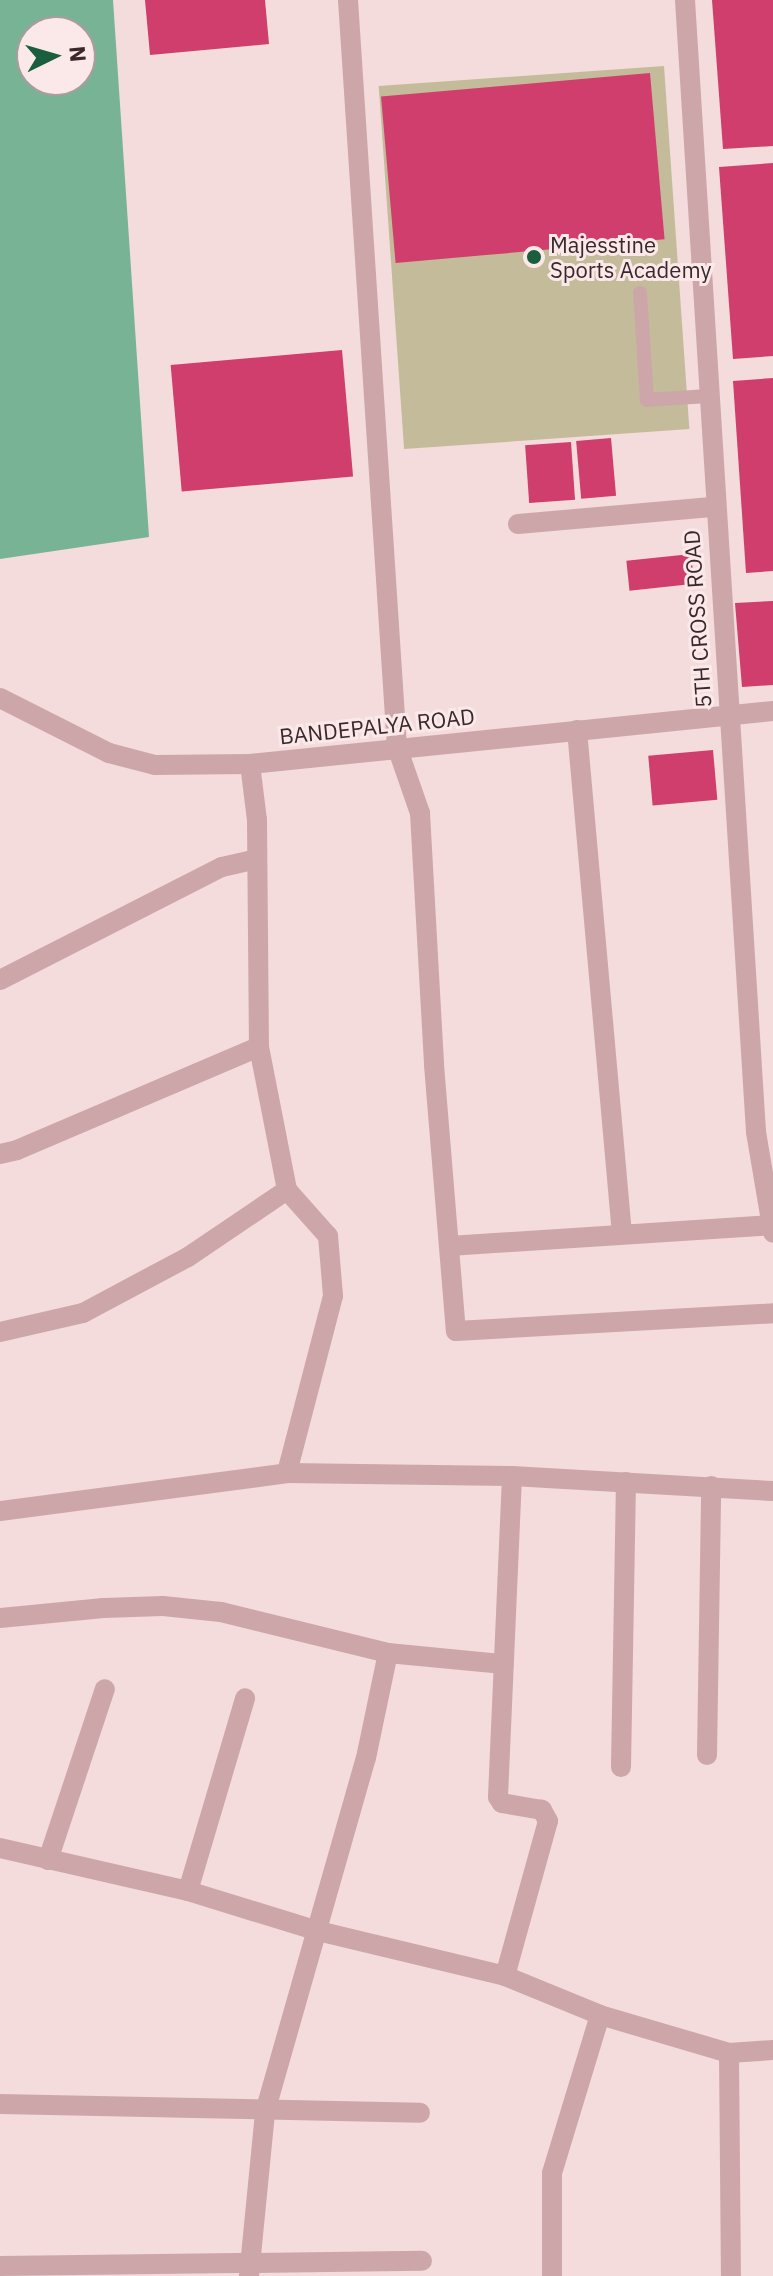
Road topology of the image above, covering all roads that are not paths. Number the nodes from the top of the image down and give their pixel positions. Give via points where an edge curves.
1 (348, 0) edge
2 (685, 0) edge
3 (640, 293) dead end
4 (708, 396) junction
5 (714, 507) junction
6 (518, 524) dead end
7 (0, 698) edge
8 (773, 711) edge
9 (727, 716) junction
10 (577, 730) junction
11 (397, 747) junction
12 (250, 764) junction
13 (256, 859) junction
14 (0, 980) edge
15 (259, 1047) junction
16 (0, 1154) edge
17 (287, 1190) junction
18 (772, 1229) edge
19 (622, 1234) junction
20 (449, 1246) junction
21 (773, 1313) edge
22 (0, 1332) edge
23 (287, 1473) junction
24 (512, 1476) junction
25 (626, 1482) junction
26 (711, 1486) junction
27 (773, 1491) edge
28 (0, 1511) edge
29 (0, 1618) edge
30 (388, 1653) junction
31 (503, 1664) junction
32 (105, 1689) dead end
33 (245, 1698) dead end
34 (707, 1755) dead end
35 (621, 1767) dead end
36 (0, 1848) edge
37 (48, 1860) junction
38 (188, 1891) junction
39 (318, 1931) junction
40 (505, 1976) junction
41 (600, 2015) junction
42 (773, 2050) edge
43 (729, 2053) junction
44 (0, 2104) edge
45 (265, 2112) junction
46 (420, 2113) dead end
47 (422, 2261) dead end
48 (0, 2266) edge
49 (249, 2270) edge
50 (552, 2276) edge
51 (731, 2276) edge

1 - 11 street
2 - 4 street, 5TH CROSS ROAD
3 - 4 lane via 647,400
4 - 5 street, 5TH CROSS ROAD
5 - 6 street
5 - 9 street, 5TH CROSS ROAD
7 - 12 street, BANDEPALYA ROAD via 109,753 155,765
8 - 9 street, BANDEPALYA ROAD
9 - 10 street, BANDEPALYA ROAD
9 - 18 street, 5TH CROSS ROAD via 756,1132
10 - 11 street, BANDEPALYA ROAD
10 - 19 street
11 - 12 street, BANDEPALYA ROAD
11 - 20 street via 420,813
12 - 13 street
13 - 14 street via 222,867
13 - 15 street
15 - 16 street
15 - 17 street
17 - 22 street via 188,1257 83,1313
17 - 23 street via 328,1236 333,1296
18 - 19 street
19 - 20 street
20 - 21 street via 456,1331
23 - 24 street
23 - 28 street
24 - 25 street
24 - 31 street
25 - 26 street
25 - 35 street
26 - 27 street
26 - 34 street
29 - 30 street via 163,1606 221,1612
30 - 31 street
30 - 39 street via 366,1758
31 - 40 street via 498,1797 502,1803 542,1810 548,1821
32 - 37 street
33 - 38 street
36 - 37 street
37 - 38 street
38 - 39 street
39 - 40 street
39 - 45 street
40 - 41 street
41 - 43 street
41 - 50 street via 552,2173
42 - 43 street
43 - 51 street
44 - 45 street
45 - 46 street
45 - 49 street
47 - 49 street
48 - 49 street

